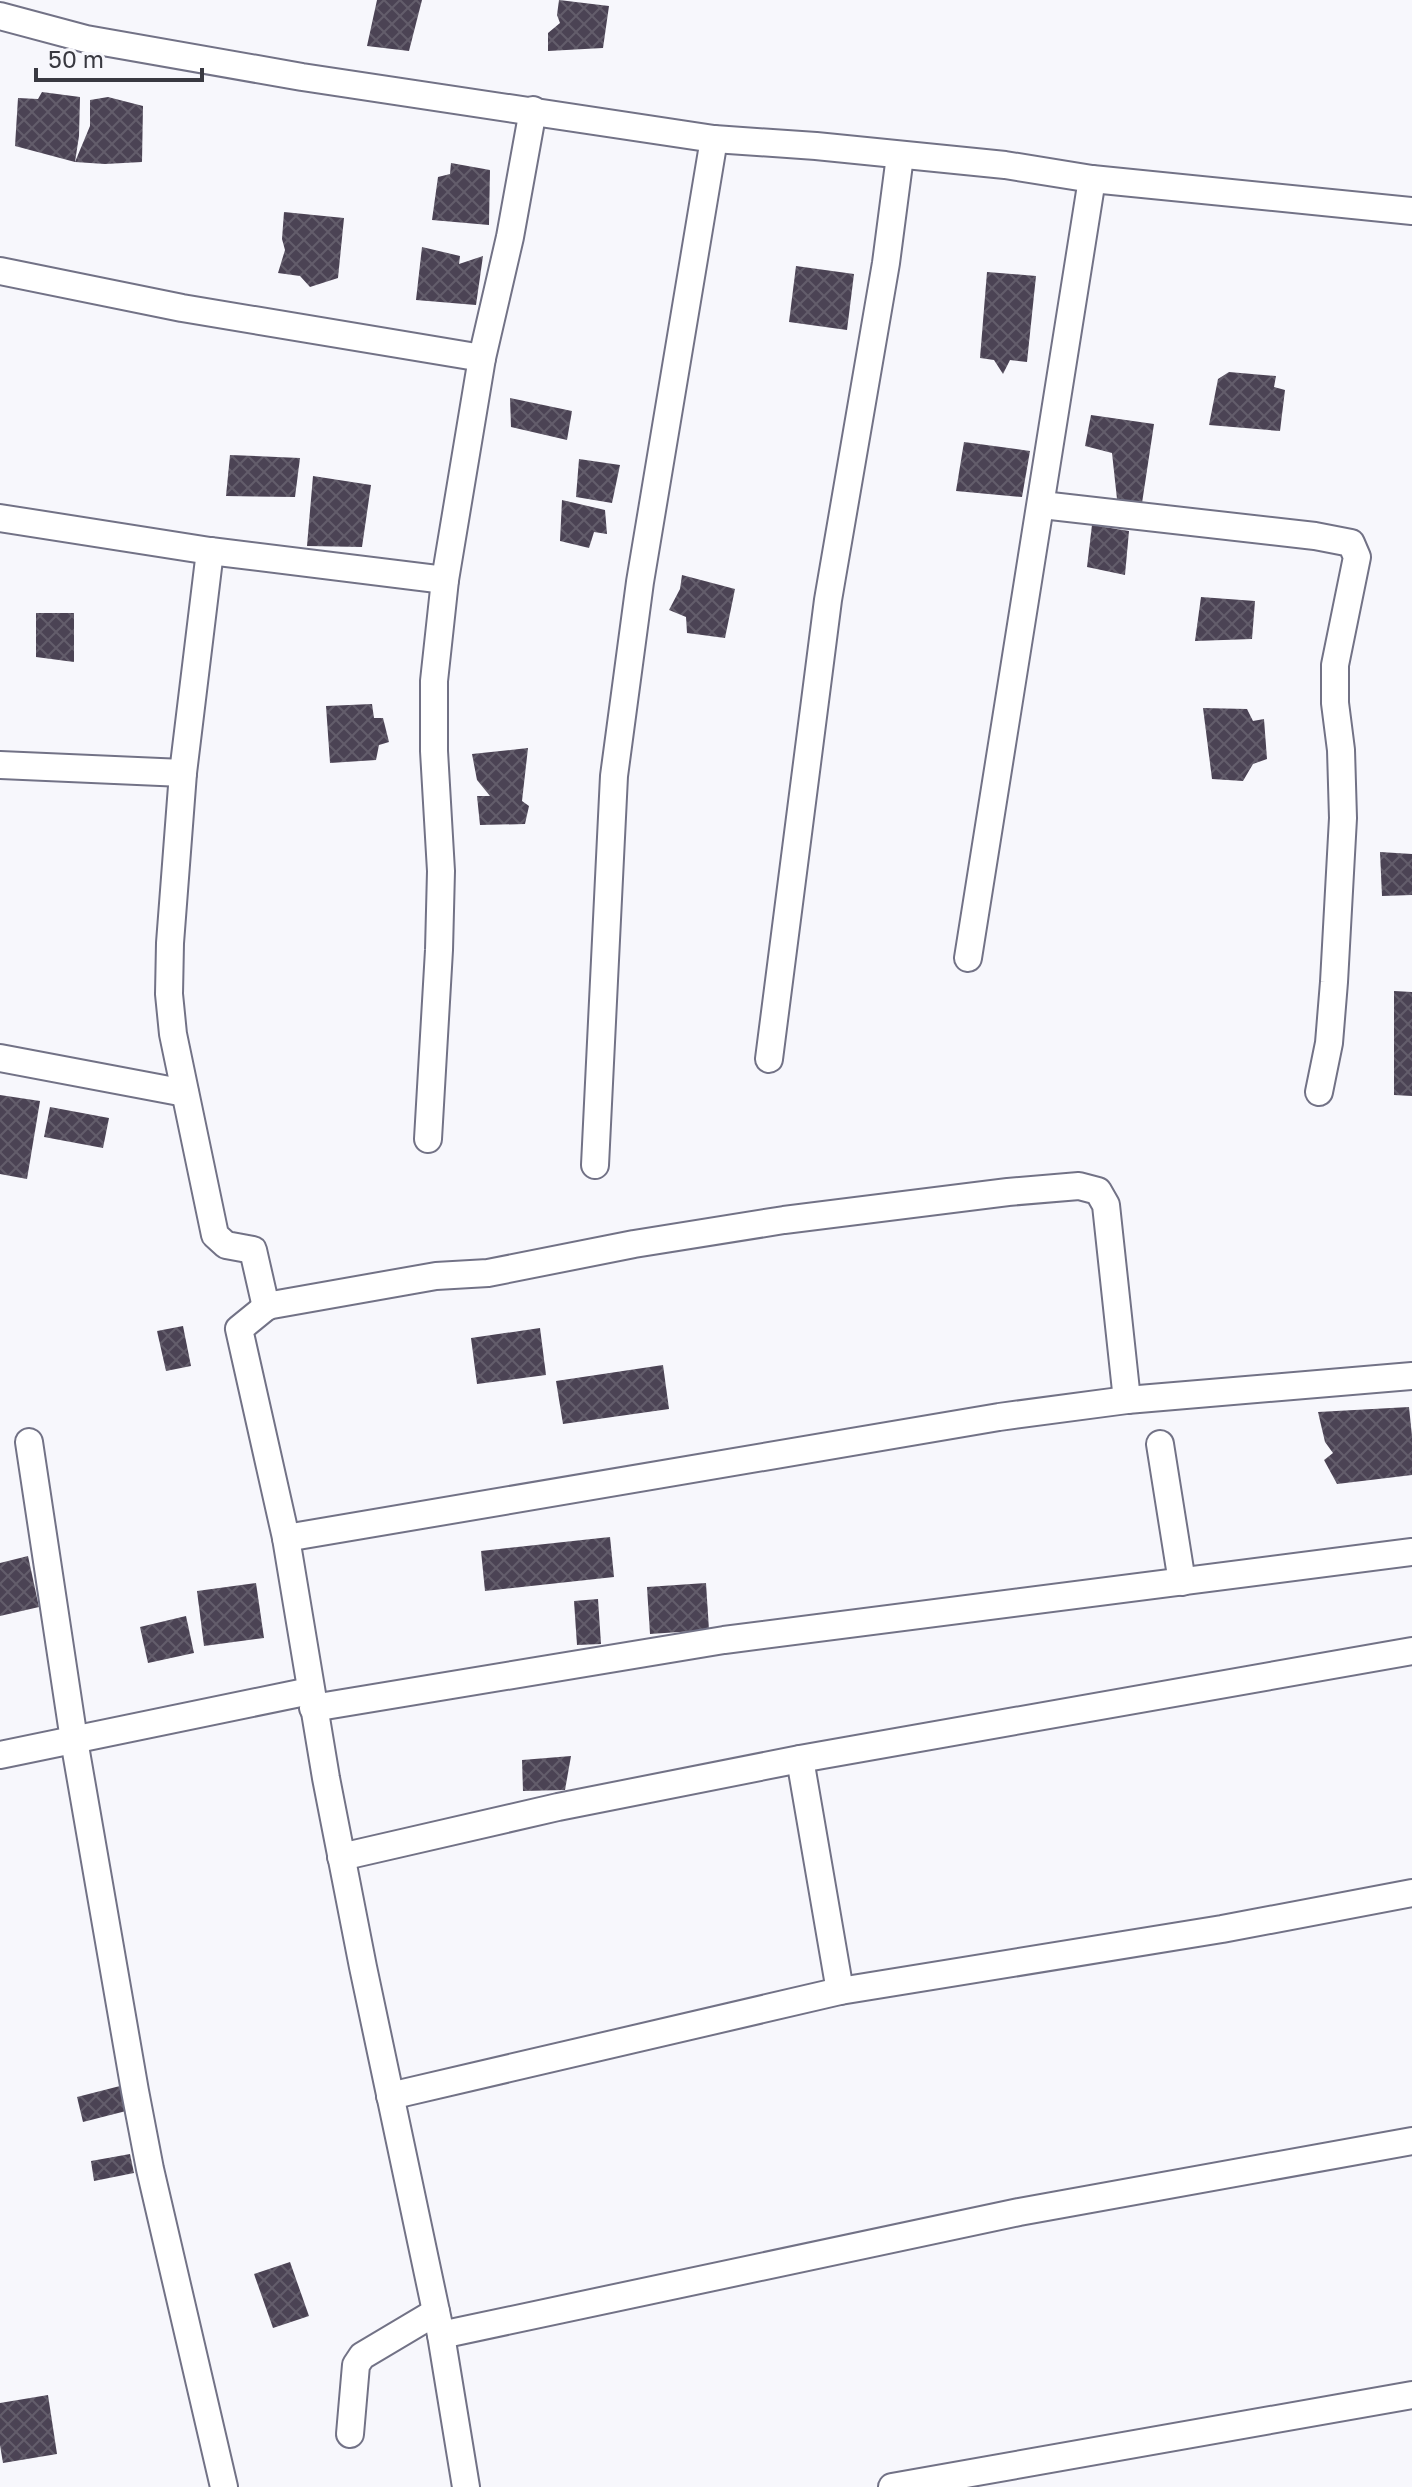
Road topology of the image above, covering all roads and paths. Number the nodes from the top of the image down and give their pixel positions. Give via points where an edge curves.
1 (0, 16) edge
2 (533, 110) junction
3 (714, 139) junction
4 (900, 156) junction
5 (1092, 179) junction
6 (1412, 211) edge
7 (0, 271) edge
8 (482, 358) junction
9 (1042, 505) junction
10 (0, 518) edge
11 (210, 551) junction
12 (445, 580) junction
13 (0, 765) edge
14 (183, 773) junction
15 (968, 958) dead end
16 (0, 1058) edge
17 (769, 1059) dead end
18 (1319, 1092) dead end
19 (185, 1093) junction
20 (428, 1139) dead end
21 (595, 1165) dead end
22 (265, 1301) junction
23 (1412, 1376) edge
24 (1127, 1400) junction
25 (29, 1442) dead end
26 (1160, 1444) dead end
27 (286, 1538) junction
28 (1412, 1552) edge
29 (1182, 1582) junction
30 (1412, 1651) edge
31 (312, 1700) junction
32 (74, 1740) junction
33 (0, 1755) edge
34 (800, 1759) junction
35 (341, 1857) junction
36 (1412, 1893) edge
37 (840, 1991) junction
38 (390, 2096) junction
39 (1412, 2141) edge
40 (438, 2324) junction
41 (1412, 2395) edge
42 (350, 2434) dead end
43 (224, 2487) edge
44 (466, 2487) edge
45 (892, 2487) edge

1 - 2 street via 86,39
2 - 3 street
2 - 8 street
3 - 4 street
3 - 21 street via 640,582 614,776
4 - 5 street
4 - 17 street via 828,600
5 - 6 street
5 - 9 street
7 - 8 street via 182,308
8 - 12 street
9 - 15 street
9 - 18 street via 1315,536 1351,543 1354,549 1357,557 1335,665 1343,818 1329,1043
10 - 11 street
11 - 12 street
11 - 14 street
12 - 20 street via 434,681 441,871
13 - 14 street
14 - 19 street via 169,994
16 - 19 street
19 - 22 street via 215,1235 226,1245 253,1250
22 - 24 street via 488,1273 784,1220 1079,1186 1098,1191 1106,1205
22 - 27 street via 239,1329
23 - 24 street
24 - 27 street via 917,1430
25 - 32 street
26 - 29 street
27 - 31 street
28 - 29 street
29 - 31 street via 724,1640
30 - 34 street
31 - 32 street
31 - 35 street
32 - 33 street
32 - 43 street via 150,2169
34 - 35 street
34 - 37 street
35 - 38 street
36 - 37 street
37 - 38 street
38 - 40 street
39 - 40 street
40 - 42 street via 362,2356 356,2365
40 - 44 street
41 - 45 street

